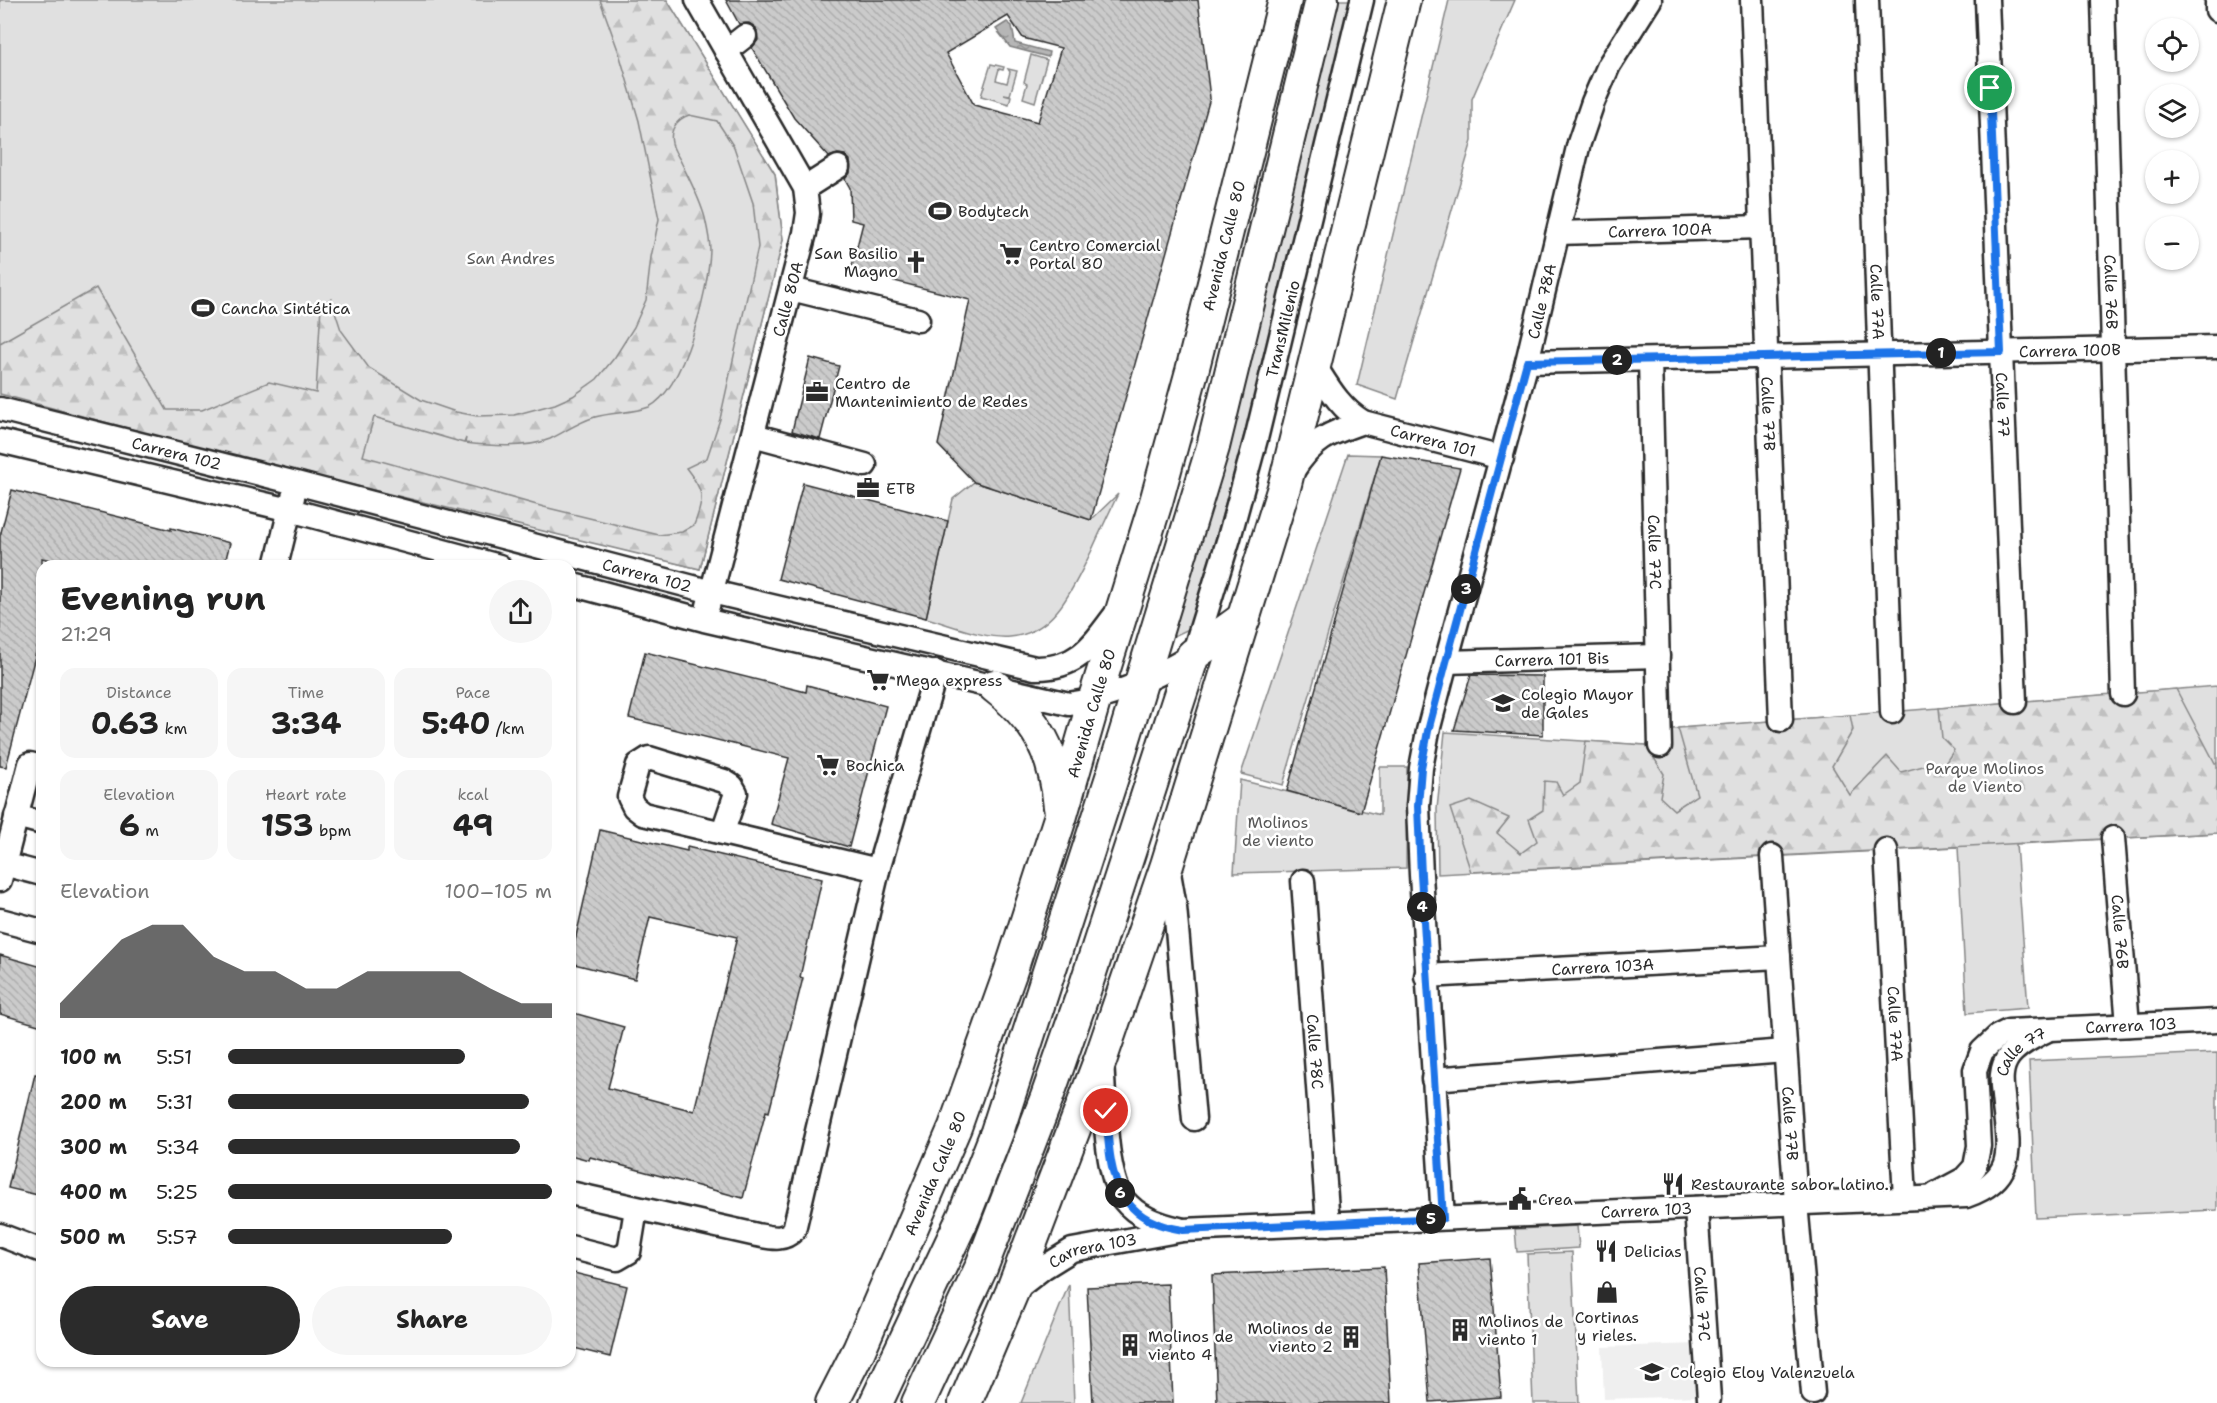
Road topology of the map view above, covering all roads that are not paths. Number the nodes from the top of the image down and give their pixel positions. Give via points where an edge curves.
1 (1285, 0) edge
2 (1322, 0) edge
3 (1362, 0) edge
4 (1404, 0) edge
5 (1650, 0) edge
6 (1752, 0) edge
7 (1867, 0) edge
8 (1987, 0) edge
9 (2103, 0) edge
10 (2217, 0) edge
11 (705, 3) edge
12 (2217, 10) edge
13 (745, 36) dead end
14 (726, 51) junction
15 (838, 167) dead end
16 (805, 188) junction
17 (1761, 227) junction
18 (1558, 233) junction
19 (791, 289) junction
20 (918, 320) dead end
21 (2217, 347) edge
22 (2113, 350) junction
23 (2001, 352) junction
24 (1880, 355) junction
25 (1767, 357) junction
26 (1650, 360) junction
27 (1527, 362) junction
28 (1315, 366) junction
29 (0, 409) edge
30 (1363, 422) junction
31 (753, 435) junction
32 (0, 441) edge
33 (1502, 458) junction
34 (865, 465) dead end
35 (296, 483) junction
36 (1285, 484) junction
37 (290, 510) junction
38 (278, 560) edge
39 (477, 560) edge
40 (576, 586) edge
41 (712, 592) junction
42 (1128, 597) junction
43 (1244, 618) junction
44 (704, 620) junction
45 (1193, 655) junction
46 (1658, 656) junction
47 (1446, 662) junction
48 (936, 672) junction
49 (1142, 682) junction
50 (994, 686) junction
51 (2123, 694) dead end
52 (1094, 701) junction
53 (2014, 702) dead end
54 (1892, 712) dead end
55 (1781, 720) dead end
56 (1660, 746) dead end
57 (36, 766) edge
58 (1061, 815) junction
59 (16, 816) junction
60 (36, 821) edge
61 (723, 831) junction
62 (2113, 838) dead end
63 (1886, 850) dead end
64 (1772, 856) dead end
65 (1167, 865) junction
66 (878, 870) junction
67 (2, 872) edge
68 (36, 874) edge
69 (1303, 881) dead end
70 (0, 920) edge
71 (36, 930) edge
72 (1779, 957) junction
73 (1426, 976) junction
74 (2217, 1021) edge
75 (2128, 1025) junction
76 (2047, 1030) joint
77 (1785, 1051) junction
78 (1101, 1058) junction
79 (1433, 1079) junction
80 (1194, 1119) dead end
81 (576, 1194) edge
82 (1929, 1197) joint
83 (1905, 1198) junction
84 (1796, 1203) junction
85 (1696, 1208) junction
86 (636, 1209) junction
87 (1443, 1218) junction
88 (1328, 1224) junction
89 (1183, 1230) junction
90 (0, 1235) edge
91 (36, 1249) edge
92 (576, 1249) edge
93 (1012, 1292) junction
94 (1813, 1393) dead end
95 (1709, 1399) dead end
96 (967, 1400) edge
97 (832, 1403) edge
98 (876, 1403) edge
99 (918, 1403) edge

1 - 42 highway, Avenida Calle 80 via 1192,371
2 - 49 highway via 1213,447
3 - 45 street, TransMilenio via 1257,435
4 - 28 highway
5 - 18 street, Calle 78A via 1610,65 1593,102
6 - 17 street, Calle 77B
7 - 24 street, Calle 77A
8 - 23 street, Calle 77
9 - 22 street, Calle 76B
10 - 12 street
11 - 14 street, Calle 80A
13 - 14 street
14 - 16 street, Calle 80A
15 - 16 street
16 - 19 street, Calle 80A via 808,213
17 - 18 street, Carrera 100A
17 - 25 street, Calle 77B
18 - 27 street, Calle 78A
19 - 20 street
19 - 31 street, Calle 80A
21 - 22 street, Carrera 100B
22 - 23 street, Carrera 100B
22 - 51 street, Calle 76B
23 - 24 street, Carrera 100B
23 - 53 street, Calle 77
24 - 25 street, Carrera 100B
24 - 54 street, Calle 77A
25 - 26 street, Carrera 100B
25 - 55 street, Calle 77B
26 - 27 street, Carrera 100B
26 - 46 street, Calle 77C
27 - 33 street, Calle 78A
28 - 30 street, Carrera 101 via 1339,403
28 - 36 highway
29 - 35 street, Carrera 102
30 - 33 street, Carrera 101
30 - 36 street via 1315,443
31 - 34 street
31 - 41 street, Calle 80A
32 - 37 street, Carrera 102
33 - 47 street, Calle 78A
35 - 37 street
35 - 41 street, Carrera 102
36 - 43 highway
37 - 38 street
37 - 39 street, Carrera 102
40 - 44 street, Carrera 102
41 - 42 street, Carrera 102 via 1050,669 1074,661 1095,642
41 - 44 street, Calle 80A
42 - 52 highway, Avenida Calle 80
43 - 45 highway
43 - 65 highway
44 - 48 street, Carrera 102
45 - 49 street, Carrera 102
45 - 99 highway via 1047,1097 981,1268
46 - 47 street, Carrera 101 Bis
46 - 56 street, Calle 77C
47 - 73 street, Calle 78A via 1424,752 1418,806
48 - 50 street, Carrera 102
48 - 66 street
49 - 52 street, Carrera 102
49 - 98 highway via 997,1132 964,1216
50 - 52 street, Carrera 102 via 1069,704
50 - 58 highway via 1029,718 1042,738 1058,784
52 - 58 highway, Avenida Calle 80
57 - 59 street via 30,764
58 - 97 highway, Avenida Calle 80 via 955,1127
59 - 60 street
59 - 67 street
61 - 61 street via 736,793 732,786 649,758 638,765 629,797 643,814
61 - 66 street
62 - 75 street, Calle 76B
63 - 83 street, Calle 77A
64 - 72 street, Calle 77B
65 - 78 highway
65 - 80 street via 1175,907
66 - 86 street via 794,1230 781,1239
67 - 68 street
69 - 88 street, Calle 78C
70 - 71 street
72 - 73 street, Carrera 103A
72 - 77 street, Calle 77B
73 - 79 street, Calle 78A
74 - 75 street, Carrera 103
75 - 76 street, Carrera 103
76 - 82 street, Calle 77 via 2010,1054 2004,1065 2001,1081 2008,1149 2000,1177 1966,1196
77 - 79 street
77 - 84 street, Calle 77B
78 - 89 street, Carrera 103 via 1115,1183 1136,1211 1156,1224
78 - 93 highway
79 - 87 street, Calle 78A
81 - 86 street
82 - 83 street, Carrera 103
83 - 84 street, Carrera 103
84 - 85 street, Carrera 103
84 - 94 street, Calle 77B
85 - 87 street, Carrera 103
85 - 95 street, Calle 77C
86 - 92 street via 629,1251 624,1256 617,1259
87 - 88 street, Carrera 103
88 - 89 street, Carrera 103
89 - 93 street, Carrera 103 via 1072,1251
90 - 91 street
93 - 96 highway

